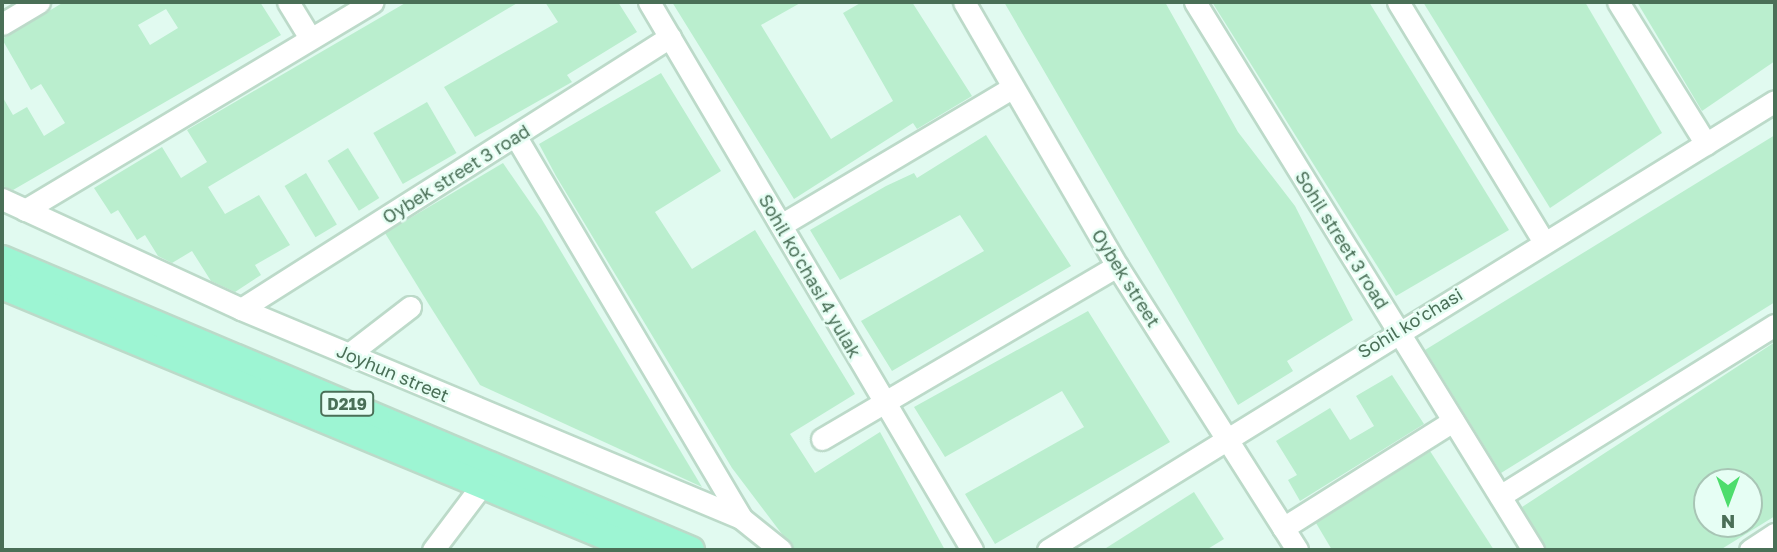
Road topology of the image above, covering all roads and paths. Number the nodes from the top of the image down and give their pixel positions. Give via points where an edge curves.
1 (38, 2) edge
2 (288, 2) edge
3 (372, 2) edge
4 (649, 2) edge
5 (964, 2) edge
6 (1195, 2) edge
7 (1398, 2) edge
8 (1618, 2) edge
9 (2, 24) edge
10 (670, 37) junction
11 (310, 38) junction
12 (1012, 88) junction
13 (1775, 101) edge
14 (516, 138) junction
15 (1706, 144) junction
16 (2, 199) edge
17 (25, 210) junction
18 (781, 225) junction
19 (1544, 242) junction
20 (2, 259) edge
21 (1117, 266) junction
22 (2, 286) edge
23 (410, 307) dead end
24 (241, 309) junction
25 (1775, 325) edge
26 (1398, 330) junction
27 (349, 354) junction
28 (884, 403) junction
29 (1453, 421) junction
30 (1226, 437) junction
31 (822, 439) dead end
32 (482, 485) junction
33 (1500, 496) junction
34 (741, 518) junction
35 (1283, 528) junction
36 (1775, 534) edge
37 (433, 550) edge
38 (639, 550) edge
39 (691, 550) edge
40 (781, 550) edge
41 (972, 550) edge
42 (1048, 550) edge
43 (1297, 550) edge
44 (1533, 550) edge
45 (1750, 550) edge

1 - 9 street
2 - 11 street
3 - 11 street
4 - 10 street, Sohil ko'chasi 4 yulak
5 - 12 street, Oybek street
6 - 26 street, Sohil street 3 road
7 - 19 street
8 - 15 street
10 - 14 street, Oybek street 3 road
10 - 18 street, Sohil ko'chasi 4 yulak
11 - 17 street
12 - 18 street
12 - 21 street, Oybek street
13 - 15 street, Sohil ko'chasi
14 - 24 street, Oybek street 3 road
14 - 34 street
15 - 19 street, Sohil ko'chasi
16 - 17 street, Joyhun street
17 - 24 street, Joyhun street
18 - 28 street, Sohil ko'chasi 4 yulak
19 - 26 street, Sohil ko'chasi
20 - 39 main road, D219
21 - 28 street
21 - 30 street, Oybek street
22 - 32 main road, D219
23 - 27 street
24 - 27 street, Joyhun street
25 - 33 street
26 - 29 street, Sohil street 3 road
26 - 30 street, Sohil ko'chasi
27 - 34 street, Joyhun street
28 - 31 street
28 - 41 street, Sohil ko'chasi 4 yulak
29 - 33 street, Sohil street 3 road
29 - 35 street
30 - 35 street, Oybek street
30 - 42 street, Sohil ko'chasi
32 - 37 street
32 - 38 main road, D219
33 - 44 street, Sohil street 3 road
34 - 40 street, Joyhun street
35 - 43 street, Oybek street
36 - 45 street

